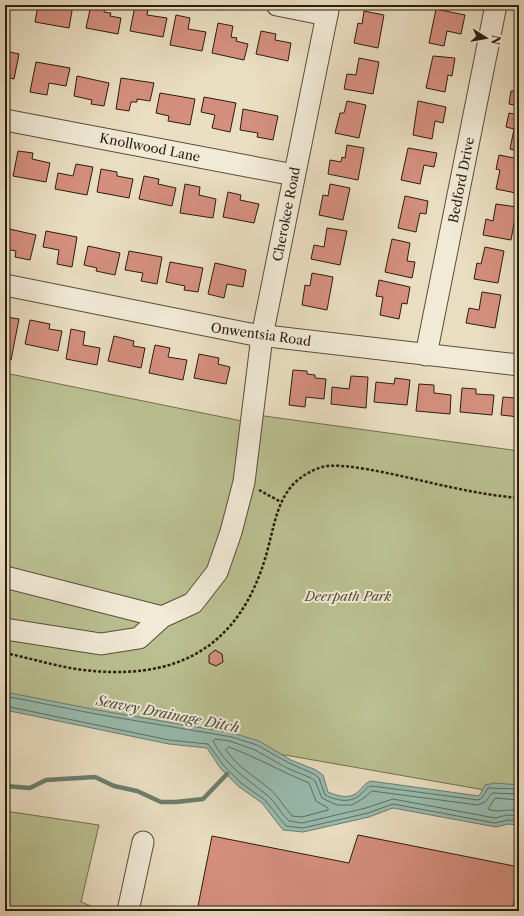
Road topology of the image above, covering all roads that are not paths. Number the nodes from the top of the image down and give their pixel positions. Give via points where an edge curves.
1 (277, 5) edge
2 (496, 5) edge
3 (328, 10) edge
4 (5, 120) edge
5 (294, 175) junction
6 (5, 285) edge
7 (262, 336) junction
8 (426, 355) junction
9 (519, 365) edge
10 (5, 577) edge
11 (162, 617) junction
12 (5, 629) edge
13 (143, 842) dead end
14 (128, 911) edge

1 - 3 street
2 - 8 street, Bedford Drive
3 - 5 street, Cherokee Road
4 - 5 street, Knollwood Lane
5 - 7 street, Cherokee Road
6 - 7 street, Onwentsia Road
7 - 8 street, Onwentsia Road
7 - 11 street, Cherokee Road via 244,482 217,572 193,603
8 - 9 street, Onwentsia Road
10 - 11 street
11 - 12 street, Cherokee Road via 139,638 101,644
13 - 14 street

